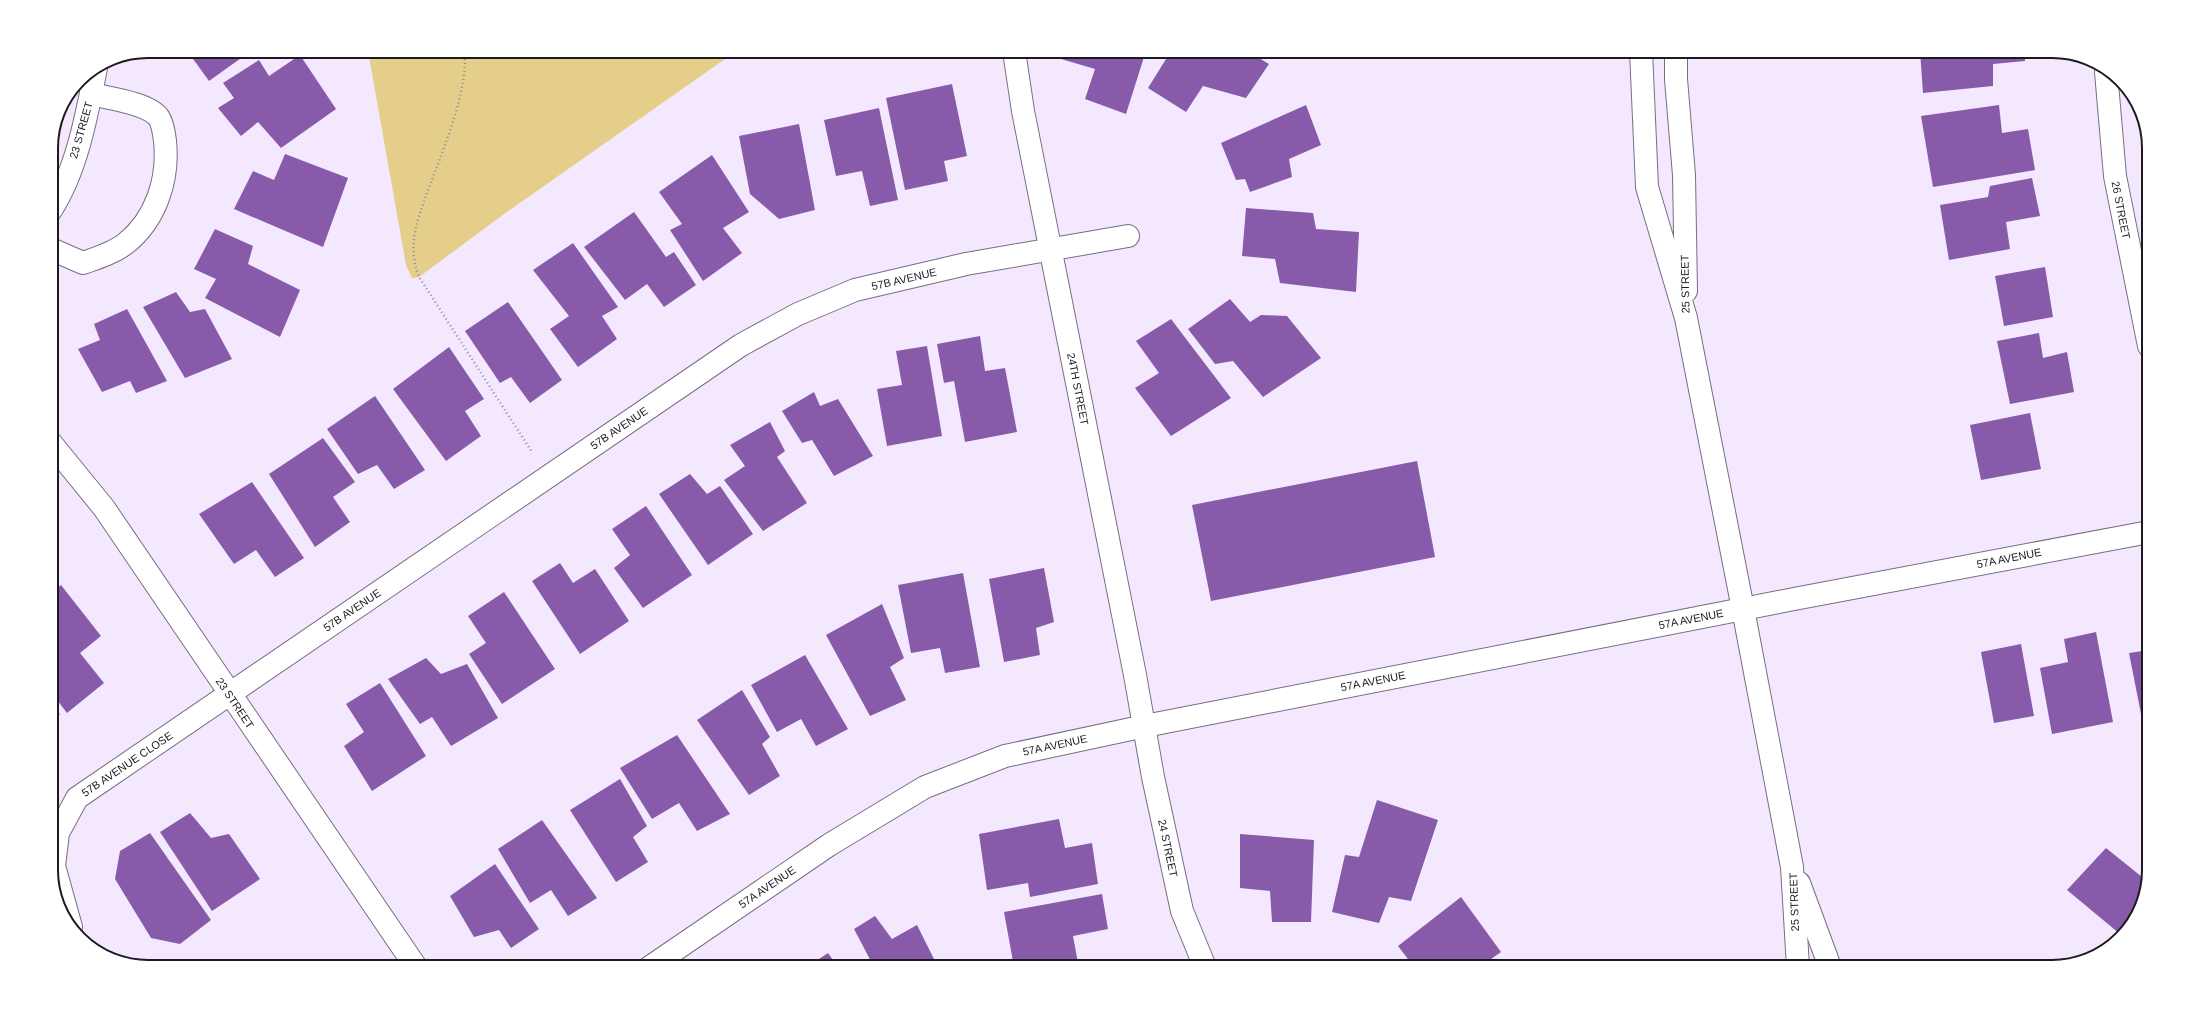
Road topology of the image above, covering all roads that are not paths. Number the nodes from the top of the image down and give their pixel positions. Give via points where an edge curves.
1 (1014, 58) edge
2 (1641, 58) edge
3 (1676, 58) edge
4 (95, 76) edge
5 (2106, 77) edge
6 (91, 94) junction
7 (58, 195) edge
8 (1128, 236) dead end
9 (1050, 251) junction
10 (58, 252) edge
11 (2142, 312) edge
12 (1686, 318) junction
13 (58, 452) edge
14 (2142, 533) edge
15 (1743, 609) junction
16 (229, 694) junction
17 (1144, 726) junction
18 (58, 833) edge
19 (1792, 867) junction
20 (411, 960) edge
21 (660, 960) edge
22 (1202, 960) edge
23 (1798, 960) edge
24 (1827, 960) edge

1 - 9 street, 24TH STREET
2 - 12 street, 25 STREET via 1647,187
3 - 12 street, 25 STREET via 1684,175
4 - 6 street, 23 STREET
5 - 11 street, 26 STREET via 2114,176
6 - 7 street, 23 STREET via 82,134
6 - 10 street, 23 STREET via 141,106 158,117 163,130 166,168 153,211 140,230 124,244 83,262
8 - 9 street, 57B AVENUE
9 - 16 street, 57B AVENUE via 966,264 855,290 798,314 741,345
9 - 17 street, 24TH STREET
12 - 15 street
13 - 16 street, 23 STREET via 104,508
14 - 15 street, 57A AVENUE
15 - 17 street, 57A AVENUE
15 - 19 street
16 - 18 street, 57B AVENUE CLOSE via 77,798
16 - 20 street, 23 STREET
17 - 21 street, 57A AVENUE via 1005,756 925,787 829,845
17 - 22 street, 24 STREET via 1182,911
19 - 23 street, 25 STREET
19 - 24 street, 25 STREET

